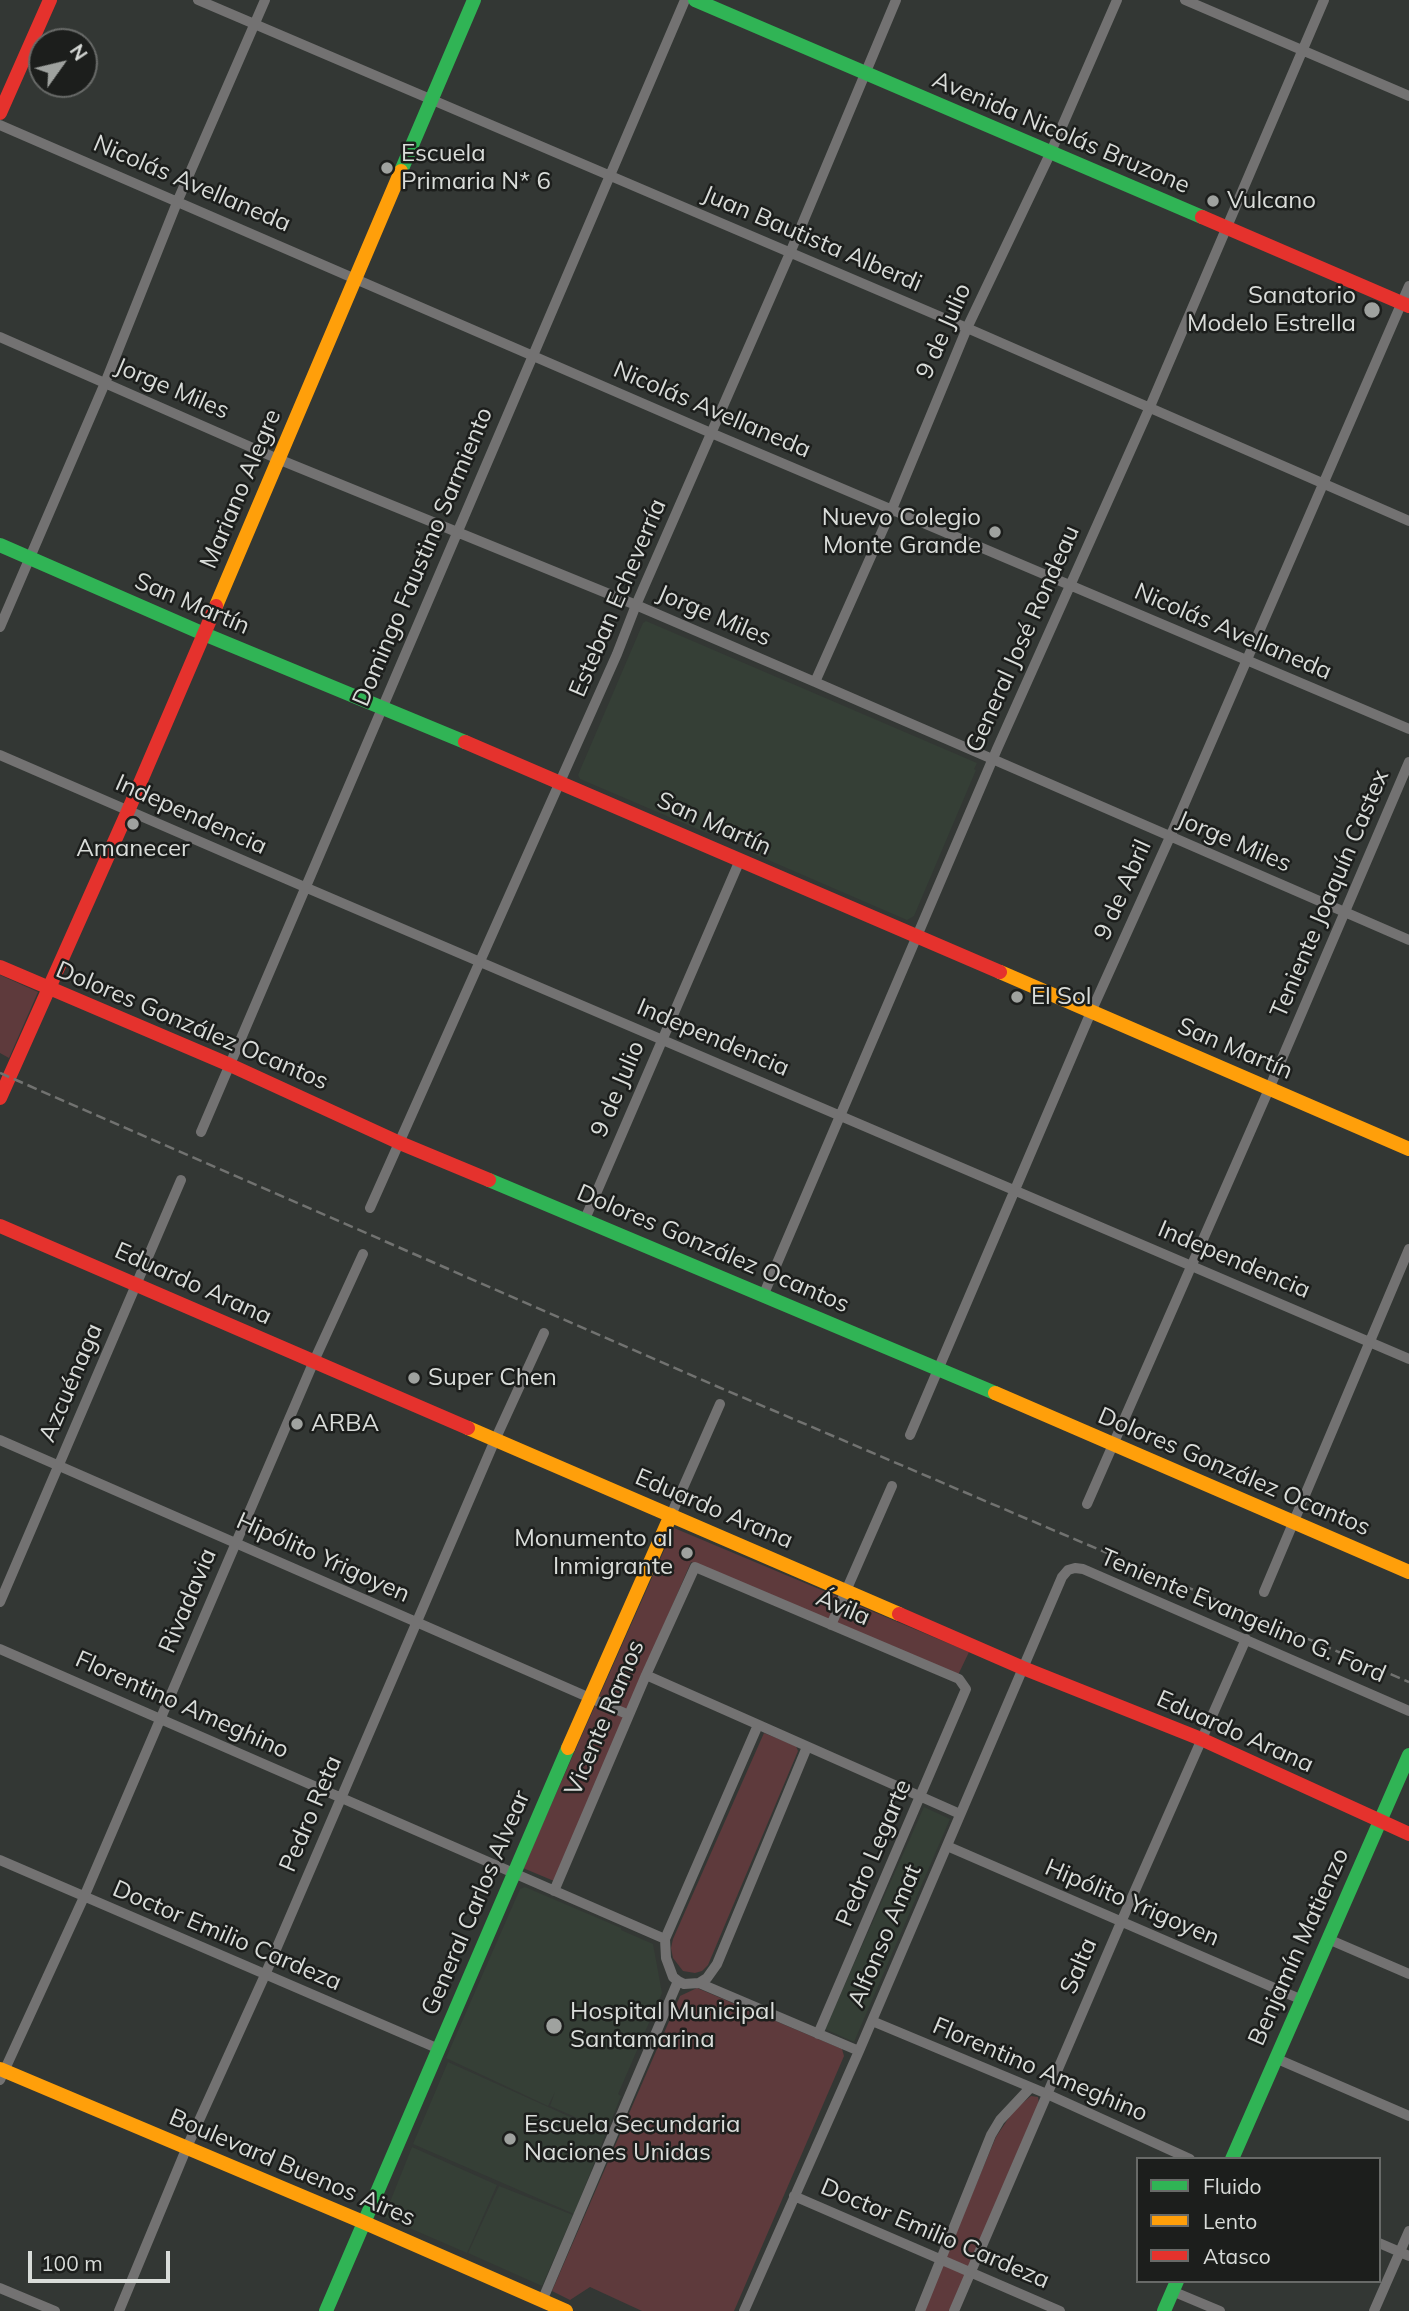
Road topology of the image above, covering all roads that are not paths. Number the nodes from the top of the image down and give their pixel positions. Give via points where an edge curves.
1 (50, 0) edge
2 (198, 0) edge
3 (265, 0) edge
4 (474, 0) edge
5 (685, 0) edge
6 (695, 0) edge
7 (895, 0) edge
8 (1116, 0) edge
9 (1185, 0) edge
10 (1325, 0) edge
11 (255, 25) junction
12 (1303, 50) junction
13 (864, 74) junction
14 (1409, 96) edge
15 (432, 99) junction
16 (0, 113) edge
17 (0, 125) edge
18 (1050, 154) junction
19 (610, 176) junction
20 (178, 200) junction
21 (1226, 228) junction
22 (790, 253) junction
23 (355, 279) junction
24 (1409, 286) edge
25 (1405, 305) edge
26 (967, 328) junction
27 (0, 337) edge
28 (533, 356) junction
29 (105, 383) junction
30 (1149, 408) junction
31 (711, 433) junction
32 (278, 458) junction
33 (1324, 484) junction
34 (892, 509) junction
35 (1409, 521) edge
36 (456, 531) junction
37 (0, 545) edge
38 (29, 558) junction
39 (1069, 584) junction
40 (636, 605) junction
41 (0, 627) edge
42 (204, 634) junction
43 (1246, 661) junction
44 (815, 682) junction
45 (381, 707) junction
46 (1409, 729) edge
47 (0, 755) edge
48 (993, 758) junction
49 (1409, 762) edge
50 (561, 782) junction
51 (128, 811) junction
52 (1170, 837) junction
53 (740, 860) junction
54 (307, 888) junction
55 (1345, 912) junction
56 (916, 937) junction
57 (1409, 940) edge
58 (481, 963) junction
59 (0, 967) edge
60 (48, 989) junction
61 (1091, 1013) junction
62 (663, 1040) junction
63 (230, 1065) junction
64 (1269, 1089) junction
65 (0, 1098) edge
66 (839, 1114) junction
67 (201, 1132) dead end
68 (400, 1143) junction
69 (1409, 1149) edge
70 (181, 1181) dead end
71 (1016, 1190) junction
72 (370, 1208) dead end
73 (585, 1219) junction
74 (0, 1226) edge
75 (1409, 1249) edge
76 (363, 1254) dead end
77 (1192, 1265) junction
78 (137, 1284) junction
79 (762, 1296) junction
80 (544, 1333) dead end
81 (1370, 1341) junction
82 (1409, 1359) edge
83 (314, 1361) junction
84 (939, 1369) junction
85 (720, 1404) dead end
86 (910, 1435) dead end
87 (0, 1440) edge
88 (495, 1440) junction
89 (1113, 1446) junction
90 (59, 1466) junction
91 (892, 1486) dead end
92 (1087, 1504) dead end
93 (671, 1515) junction
94 (1292, 1522) junction
95 (236, 1543) junction
96 (699, 1569) joint
97 (1409, 1572) edge
98 (1062, 1577) joint
99 (846, 1590) junction
100 (1264, 1592) dead end
101 (0, 1602) edge
102 (417, 1622) junction
103 (831, 1625) junction
104 (1247, 1639) junction
105 (0, 1649) edge
106 (1023, 1668) junction
107 (646, 1675) junction
108 (966, 1689) joint
109 (591, 1698) junction
110 (1409, 1711) edge
111 (629, 1715) junction
112 (160, 1719) junction
113 (758, 1726) junction
114 (1201, 1739) junction
115 (807, 1747) junction
116 (1409, 1755) edge
117 (921, 1797) junction
118 (341, 1798) junction
119 (960, 1814) junction
120 (1379, 1821) junction
121 (1409, 1834) edge
122 (947, 1846) junction
123 (0, 1860) edge
124 (512, 1874) junction
125 (554, 1891) junction
126 (84, 1897) junction
127 (1122, 1920) junction
128 (665, 1938) junction
129 (1328, 1939) junction
130 (1409, 1974) edge
131 (265, 1975) junction
132 (678, 1981) junction
133 (699, 1983) junction
134 (1300, 1999) junction
135 (872, 2021) junction
136 (818, 2034) junction
137 (439, 2049) junction
138 (859, 2051) junction
139 (1275, 2058) junction
140 (1, 2073) edge
141 (1030, 2088) junction
142 (1047, 2094) junction
143 (1409, 2116) edge
144 (187, 2147) junction
145 (1187, 2157) edge
146 (1233, 2157) edge
147 (794, 2196) junction
148 (363, 2222) junction
149 (1409, 2231) edge
150 (1381, 2244) edge
151 (1404, 2254) edge
152 (941, 2259) junction
153 (970, 2272) junction
154 (1174, 2286) edge
155 (0, 2288) edge
156 (542, 2301) junction
157 (55, 2311) edge
158 (119, 2311) edge
159 (326, 2311) edge
160 (566, 2311) edge
161 (744, 2311) edge
162 (920, 2311) edge
163 (954, 2311) edge
164 (1060, 2311) edge
165 (1164, 2311) edge
166 (1220, 2311) edge
167 (1374, 2311) edge

1 - 16 street
2 - 11 street, Juan Bautista Alberdi
3 - 11 street
4 - 15 street, Mariano Alegre
5 - 19 street, Domingo Faustino Sarmiento
6 - 13 street, Avenida Nicolás Bruzone
7 - 13 street, Esteban Echeverría
8 - 18 street, 9 de Julio
9 - 12 street
10 - 12 street, General José Rondeau
11 - 15 street, Juan Bautista Alberdi
11 - 20 street
12 - 14 street
12 - 21 street, General José Rondeau
13 - 18 street, Avenida Nicolás Bruzone
13 - 22 street, Esteban Echeverría
15 - 19 street, Juan Bautista Alberdi
15 - 23 street, Mariano Alegre
17 - 20 street, Nicolás Avellaneda
18 - 21 street, Avenida Nicolás Bruzone
18 - 26 street, 9 de Julio
19 - 22 street, Juan Bautista Alberdi
19 - 28 street, Domingo Faustino Sarmiento
20 - 23 street, Nicolás Avellaneda
20 - 29 street
21 - 25 street, Avenida Nicolás Bruzone
21 - 30 street, General José Rondeau
22 - 26 street, Juan Bautista Alberdi
22 - 31 street, Esteban Echeverría
23 - 28 street, Nicolás Avellaneda
23 - 32 street, Mariano Alegre
24 - 25 street, 9 de Abril
25 - 33 street, 9 de Abril
26 - 30 street, Juan Bautista Alberdi
26 - 34 street, 9 de Julio
27 - 29 street, Jorge Miles
28 - 31 street, Nicolás Avellaneda
28 - 36 street, Domingo Faustino Sarmiento
29 - 32 street, Jorge Miles
29 - 38 street
30 - 33 street, Juan Bautista Alberdi
30 - 39 street, General José Rondeau
31 - 34 street, Nicolás Avellaneda
31 - 40 street, Esteban Echeverría
32 - 36 street, Jorge Miles
32 - 42 street, Mariano Alegre
33 - 35 street, Juan Bautista Alberdi
33 - 43 street, 9 de Abril
34 - 39 street, Nicolás Avellaneda
34 - 44 street, 9 de Julio
36 - 40 street, Jorge Miles
36 - 45 street, Domingo Faustino Sarmiento
37 - 38 street, San Martín
38 - 41 street
38 - 42 street, San Martín
39 - 43 street, Nicolás Avellaneda
39 - 48 street, General José Rondeau
40 - 44 street, Jorge Miles
40 - 50 street, Esteban Echeverría
42 - 45 street, San Martín
42 - 51 street, Mariano Alegre
43 - 46 street, Nicolás Avellaneda
43 - 52 street, 9 de Abril
44 - 48 street, Jorge Miles
45 - 50 street, San Martín
45 - 54 street, Domingo Faustino Sarmiento
47 - 51 street, Independencia
48 - 52 street, Jorge Miles
48 - 56 street, General José Rondeau
49 - 55 street, Teniente Joaquín Castex
50 - 53 street, San Martín
50 - 58 street, Esteban Echeverría
51 - 54 street, Independencia
51 - 60 street, Mariano Alegre
52 - 55 street, Jorge Miles
52 - 61 street, 9 de Abril
53 - 56 street, San Martín
53 - 62 street, 9 de Julio
54 - 58 street, Independencia
54 - 63 street, Domingo Faustino Sarmiento
55 - 57 street, Jorge Miles
55 - 64 street, Teniente Joaquín Castex
56 - 61 street, San Martín
56 - 66 street, General José Rondeau
58 - 62 street, Independencia
58 - 68 street, Esteban Echeverría
59 - 60 street, Dolores González Ocantos
60 - 63 street, Dolores González Ocantos
60 - 65 street, Mariano Alegre
61 - 64 street, San Martín
61 - 71 street, 9 de Abril
62 - 66 street, Independencia
62 - 73 street, 9 de Julio
63 - 67 street, Domingo Faustino Sarmiento
63 - 68 street, Dolores González Ocantos
64 - 69 street, San Martín
64 - 77 street, Teniente Joaquín Castex
66 - 71 street, Independencia
66 - 79 street, General José Rondeau
68 - 72 street, Esteban Echeverría
68 - 73 street, Dolores González Ocantos
70 - 78 street, Azcuénaga
71 - 77 street, Independencia
71 - 84 street, 9 de Abril
73 - 79 street, Dolores González Ocantos
74 - 78 street, Eduardo Arana
75 - 81 street
76 - 83 street, Rivadavia
77 - 81 street, Independencia
77 - 89 street, Teniente Joaquín Castex
78 - 83 street, Eduardo Arana
78 - 90 street, Azcuénaga
79 - 84 street, Dolores González Ocantos
80 - 88 street, Pedro Reta
81 - 82 street, Independencia
81 - 94 street
83 - 88 street, Eduardo Arana
83 - 95 street, Rivadavia
84 - 86 street, 9 de Abril
84 - 89 street, Dolores González Ocantos
85 - 93 street
87 - 90 street, Hipólito Yrigoyen
88 - 93 street, Eduardo Arana
88 - 102 street, Pedro Reta
89 - 92 street, Teniente Joaquín Castex
89 - 94 street, Dolores González Ocantos
90 - 95 street, Hipólito Yrigoyen
90 - 101 street, Azcuénaga
91 - 99 street
93 - 99 street, Eduardo Arana
93 - 109 street, General Carlos Alvear
94 - 97 street, Dolores González Ocantos
94 - 100 street
95 - 102 street, Hipólito Yrigoyen
95 - 112 street, Rivadavia
96 - 103 street, Ávila
96 - 107 street, Vicente Ramos via 693,1569
98 - 104 street, Teniente Evangelino G. Ford via 1068,1570 1083,1569
98 - 106 street, Alfonso Amat
99 - 103 street
99 - 106 street, Eduardo Arana
102 - 109 street, Hipólito Yrigoyen
102 - 118 street, Pedro Reta
103 - 108 street, Ávila via 959,1679
104 - 110 street, Teniente Evangelino G. Ford
104 - 114 street, Salta
105 - 112 street, Florentino Ameghino
106 - 114 street, Eduardo Arana
106 - 119 street, Alfonso Amat
107 - 111 street, Vicente Ramos
107 - 113 street
108 - 117 street, Pedro Legarte
109 - 111 street, Hipólito Yrigoyen
109 - 124 street, General Carlos Alvear
111 - 125 street, Vicente Ramos
112 - 118 street, Florentino Ameghino
112 - 126 street, Rivadavia
113 - 115 street
113 - 128 street
114 - 120 street, Eduardo Arana
114 - 127 street, Salta
115 - 117 street
115 - 133 street via 717,1964
116 - 120 street, Benjamín Matienzo
117 - 119 street
117 - 136 street, Pedro Legarte
118 - 124 street, Florentino Ameghino
118 - 131 street, Pedro Reta
119 - 122 street, Alfonso Amat
120 - 121 street, Eduardo Arana
120 - 129 street, Benjamín Matienzo
122 - 127 street, Hipólito Yrigoyen
122 - 135 street, Alfonso Amat
123 - 126 street, Doctor Emilio Cardeza
124 - 125 street, Florentino Ameghino
124 - 137 street, General Carlos Alvear
125 - 128 street, Florentino Ameghino
126 - 131 street, Doctor Emilio Cardeza
126 - 140 street, Rivadavia
127 - 134 street, Hipólito Yrigoyen
127 - 142 street, Salta
128 - 132 street via 666,1958
129 - 130 street
129 - 134 street, Benjamín Matienzo
131 - 137 street, Doctor Emilio Cardeza
131 - 144 street, Pedro Reta
132 - 133 street
132 - 156 street
133 - 136 street
134 - 139 street, Benjamín Matienzo
135 - 138 street, Alfonso Amat
135 - 141 street, Florentino Ameghino
136 - 138 street
137 - 148 street, General Carlos Alvear
138 - 147 street, Alfonso Amat
139 - 143 street
139 - 146 street, Benjamín Matienzo
140 - 144 street, Boulevard Buenos Aires
141 - 142 street, Florentino Ameghino
141 - 152 street via 991,2135
142 - 145 street, Florentino Ameghino
142 - 153 street, Salta
144 - 148 street, Boulevard Buenos Aires
144 - 158 street, Pedro Reta
147 - 152 street, Doctor Emilio Cardeza
147 - 161 street, Alfonso Amat
148 - 156 street, Boulevard Buenos Aires
148 - 159 street, General Carlos Alvear
149 - 151 street
150 - 151 street
151 - 167 street
152 - 153 street, Doctor Emilio Cardeza
152 - 162 street
153 - 163 street, Salta
153 - 164 street, Doctor Emilio Cardeza
154 - 165 street
154 - 166 street
155 - 157 street
156 - 160 street, Boulevard Buenos Aires

